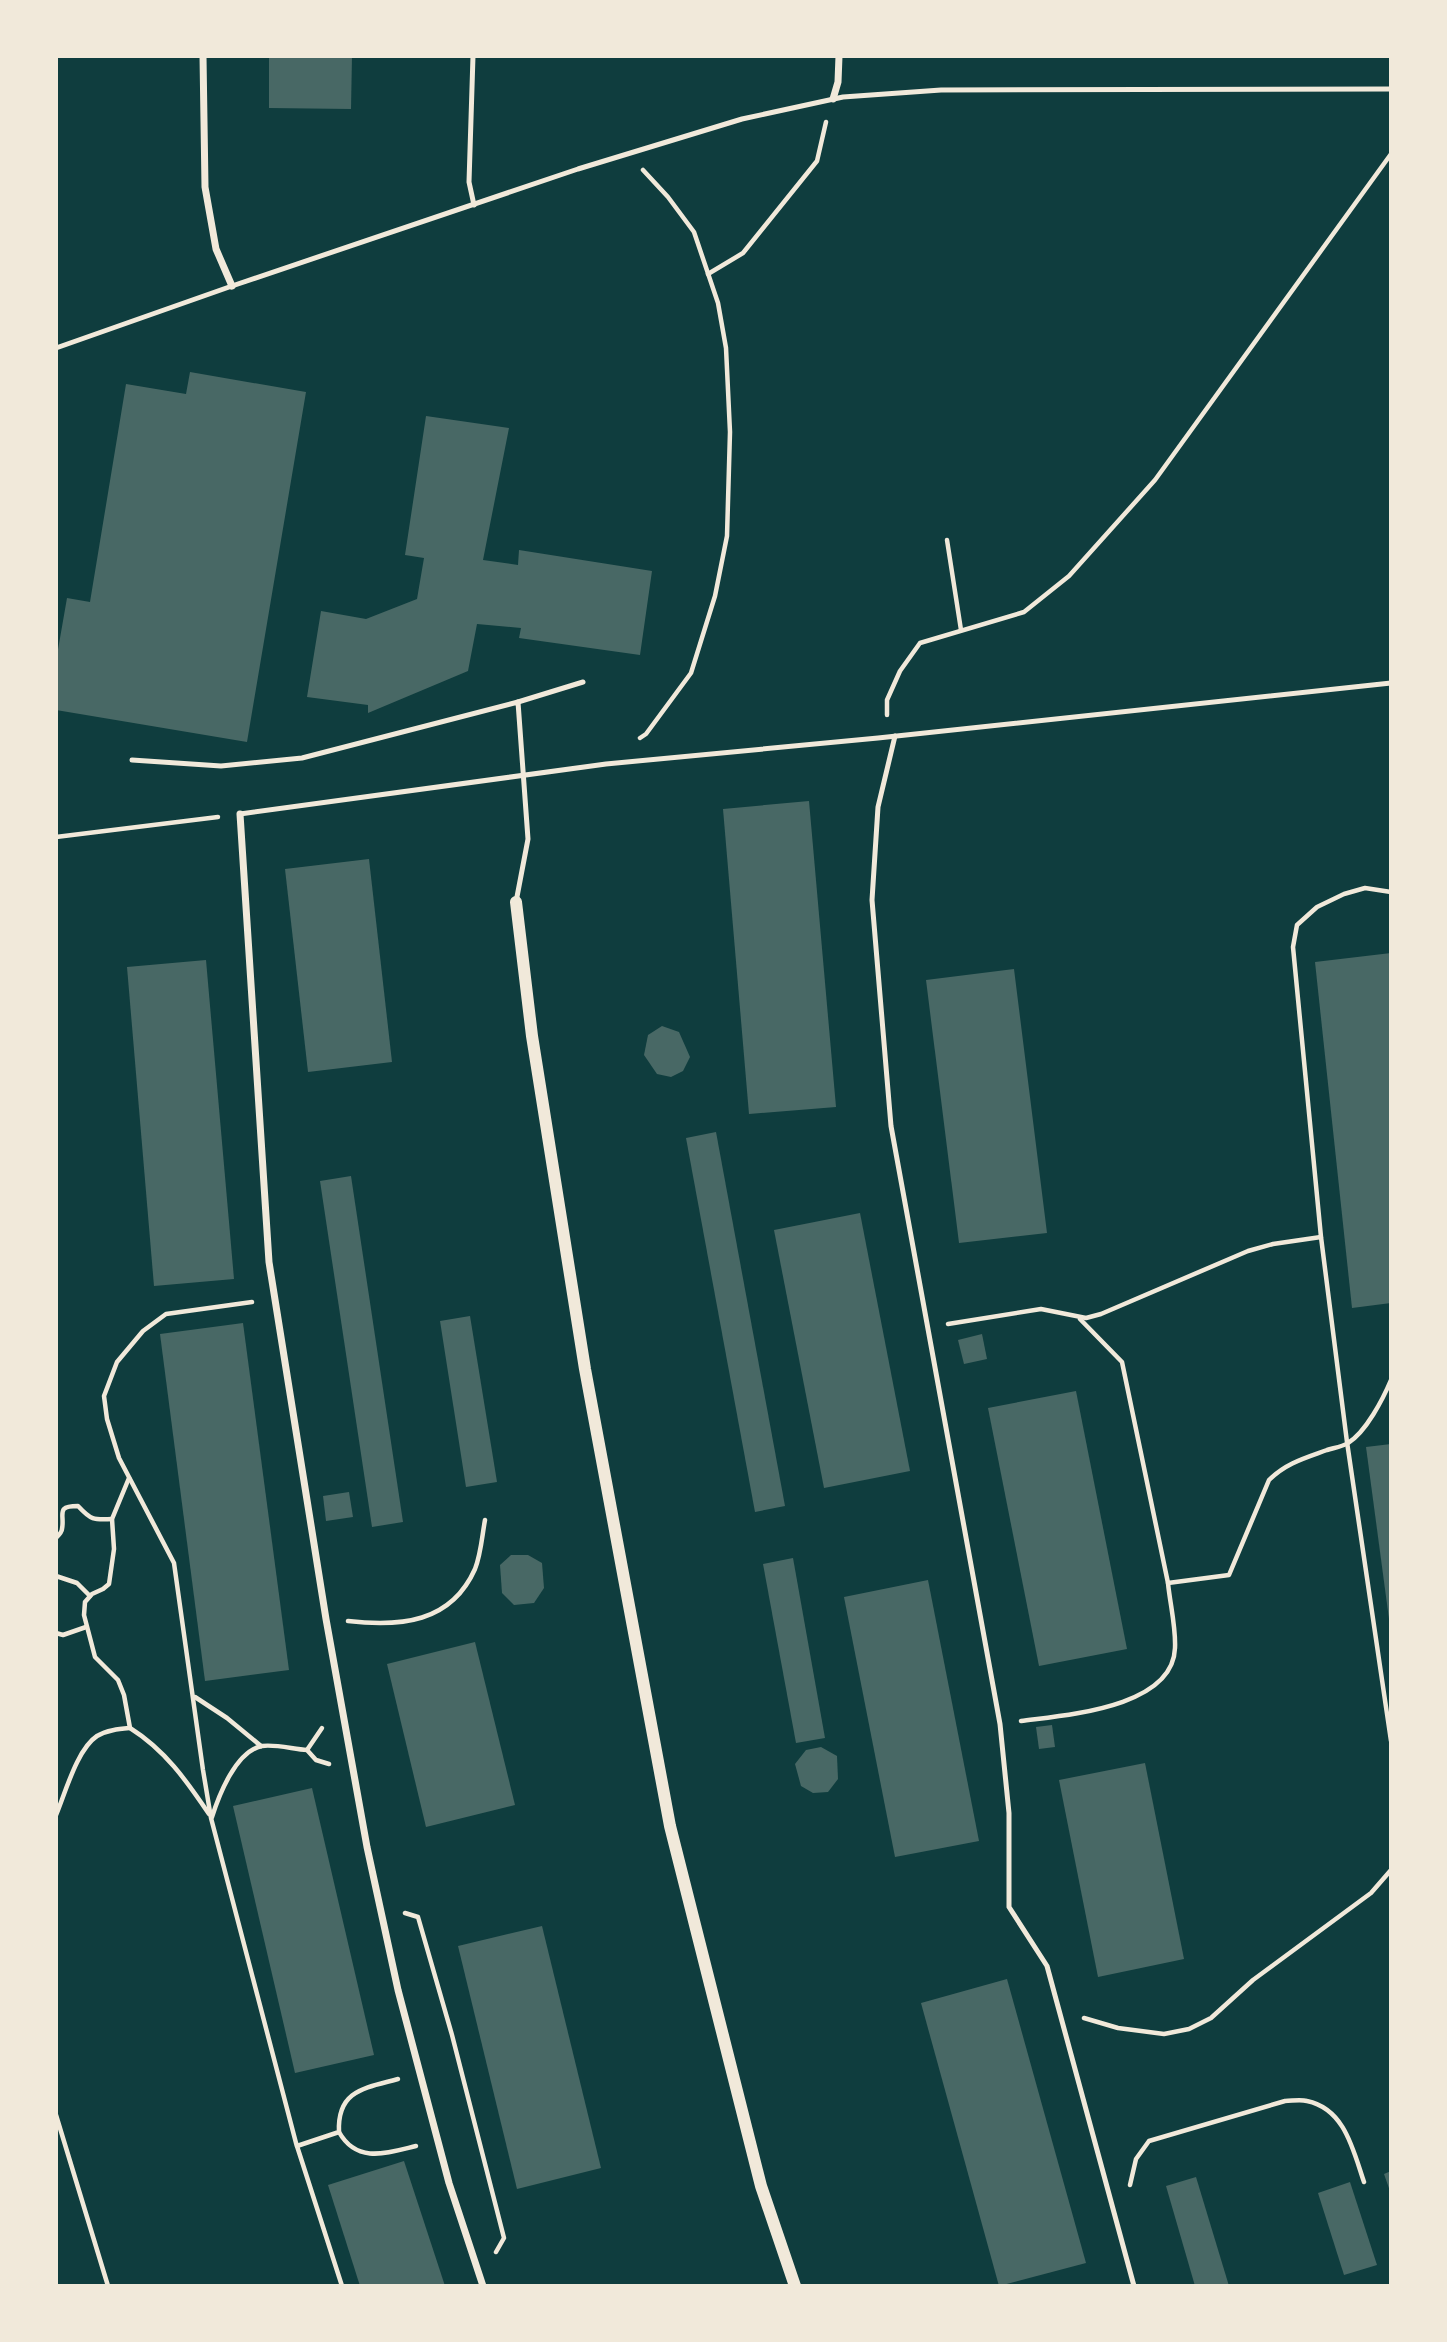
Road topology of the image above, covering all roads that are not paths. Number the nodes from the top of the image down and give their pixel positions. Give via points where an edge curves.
1 (203, 56) edge
2 (473, 56) edge
3 (839, 56) edge
4 (1391, 89) edge
5 (833, 99) junction
6 (474, 205) junction
7 (232, 286) junction
8 (56, 348) edge
9 (583, 682) dead end
10 (1391, 683) edge
11 (518, 702) junction
12 (891, 736) junction
13 (132, 760) dead end
14 (522, 774) junction
15 (240, 814) joint
16 (516, 902) joint
17 (483, 2286) edge
18 (795, 2286) edge
19 (1135, 2286) edge

1 - 7 street via 205,187 216,249
2 - 6 lane via 469,182
3 - 5 street
4 - 5 lane via 941,90
5 - 6 lane via 743,119
6 - 7 lane
7 - 8 lane
9 - 11 lane
10 - 12 lane
11 - 13 lane via 302,758 221,766
11 - 14 lane
12 - 14 lane
12 - 19 lane via 878,807 872,900 891,1126 1000,1724 1009,1813 1009,1907 1047,1966
14 - 15 lane
14 - 16 lane via 528,839
15 - 17 street via 270,1262 326,1619 398,1990
16 - 18 street via 532,1036 581,1342 670,1826 761,2186

